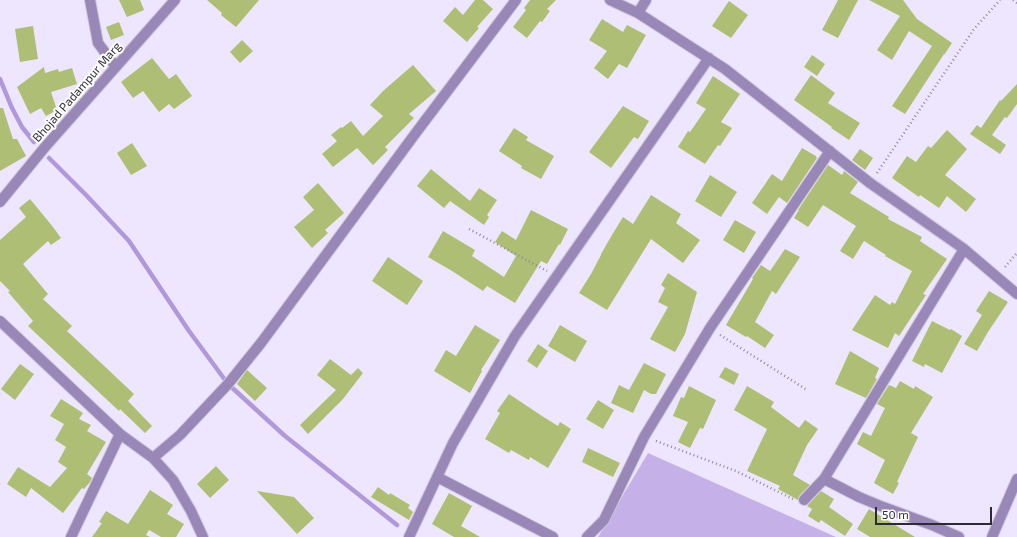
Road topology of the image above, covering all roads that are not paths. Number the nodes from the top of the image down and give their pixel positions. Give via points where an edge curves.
1 (90, 0) edge
2 (175, 0) edge
3 (516, 0) edge
4 (610, 0) edge
5 (646, 0) edge
6 (638, 13) junction
7 (709, 58) junction
8 (116, 67) junction
9 (830, 151) junction
10 (0, 202) edge
11 (964, 249) junction
12 (1017, 294) edge
13 (1, 327) edge
14 (120, 434) junction
15 (153, 458) junction
16 (437, 477) junction
17 (824, 478) junction
18 (1017, 479) edge
19 (804, 500) road end
20 (71, 537) edge
21 (203, 537) edge
22 (409, 537) edge
23 (553, 537) edge
24 (587, 537) edge
25 (959, 537) edge
26 (992, 537) edge

1 - 8 street via 98,43
2 - 8 street, Bhojad Padampur Marg
3 - 15 street via 261,343 228,384 180,435
4 - 6 street
5 - 6 street
6 - 7 street
7 - 9 street
7 - 16 street via 515,336 453,443
8 - 10 street, Bhojad Padampur Marg
9 - 11 street via 870,183
9 - 24 street via 710,328 644,437 604,520
11 - 12 street
11 - 17 street
13 - 14 street
14 - 15 street
14 - 20 street
15 - 21 street via 172,480
16 - 22 street
16 - 23 street
17 - 19 street
17 - 25 street via 860,497
18 - 26 street

